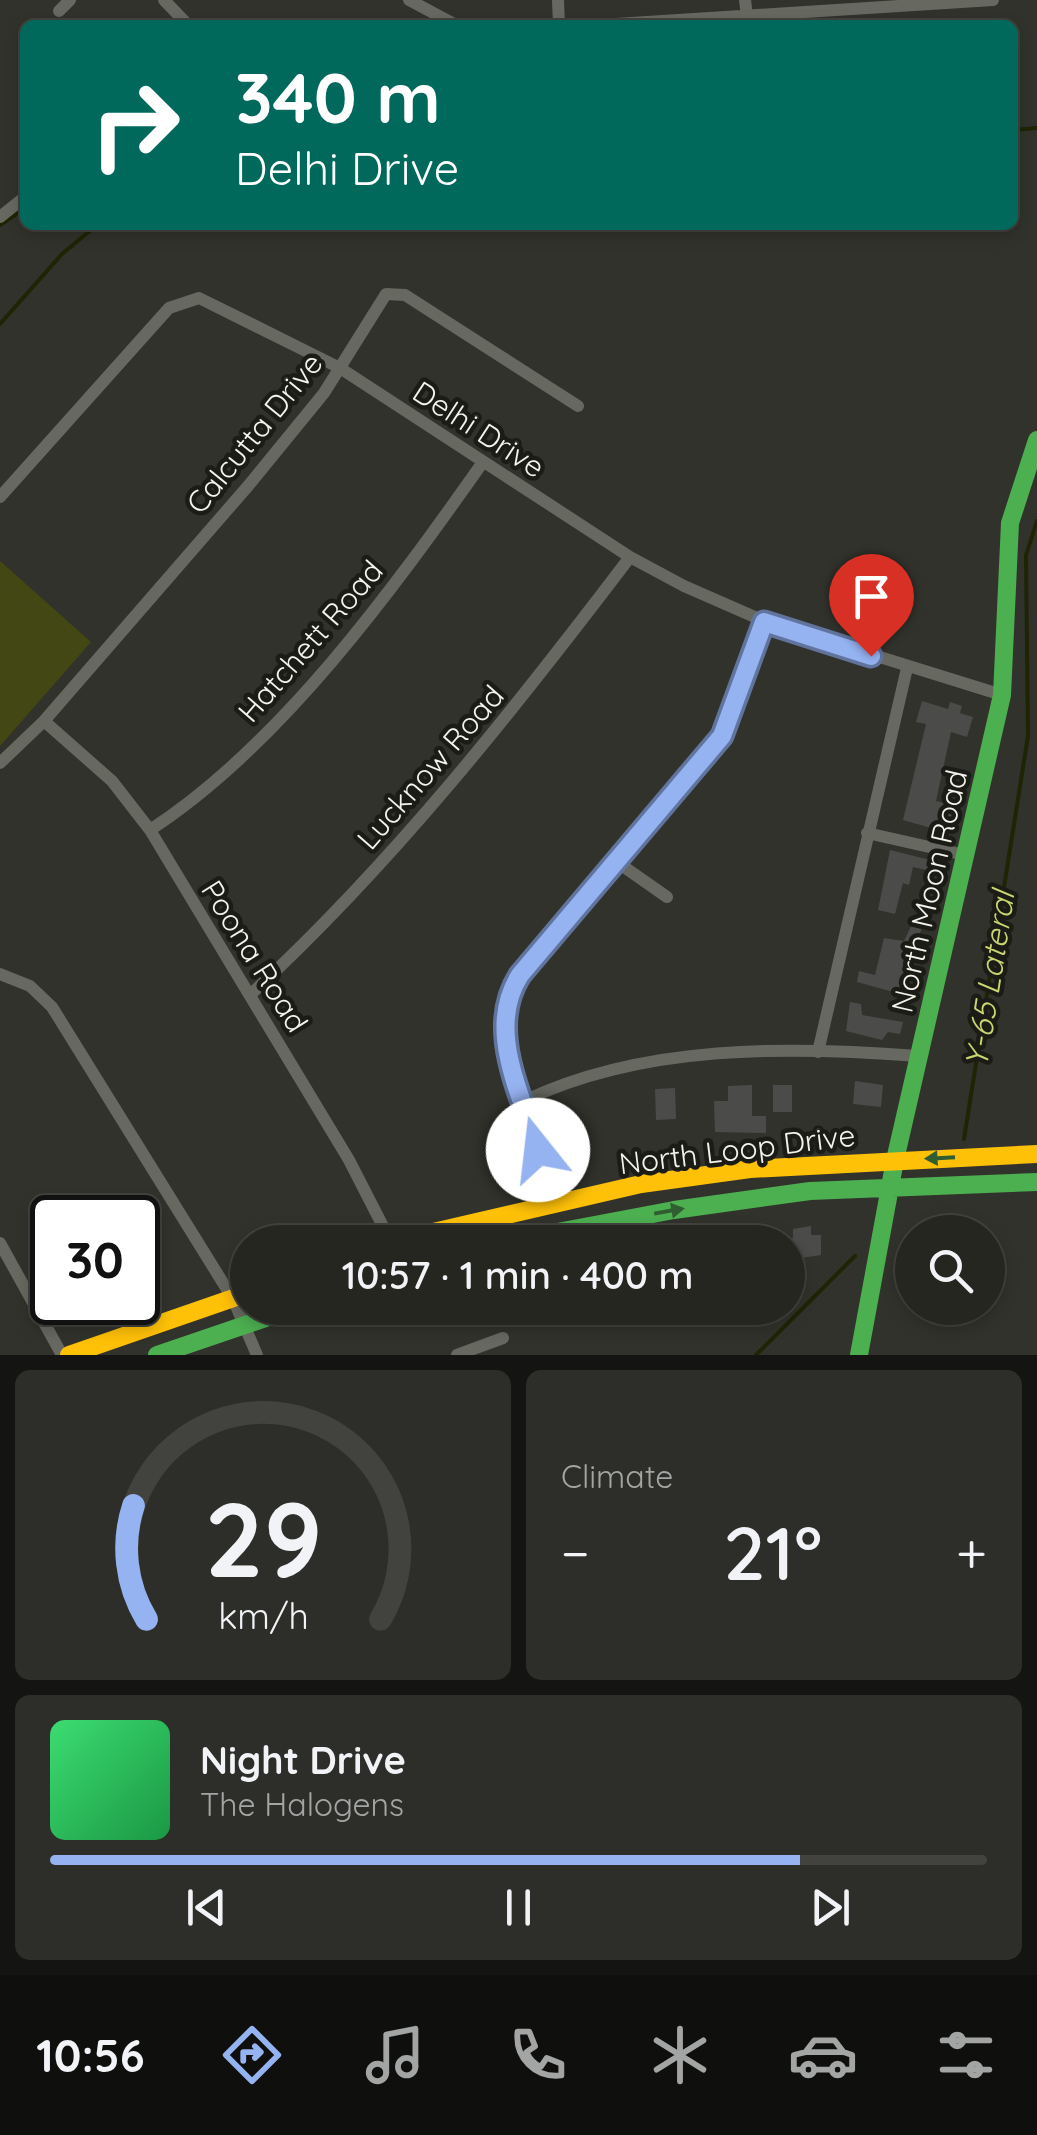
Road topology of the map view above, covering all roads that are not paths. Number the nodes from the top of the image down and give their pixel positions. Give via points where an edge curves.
1 (70, 0) edge
2 (164, 0) edge
3 (409, 0) edge
4 (745, 0) edge
5 (993, 0) edge
6 (59, 11) dead end
7 (747, 16) junction
8 (183, 20) edge
9 (447, 20) edge
10 (682, 20) edge
11 (20, 201) edge
12 (0, 217) edge
13 (340, 368) junction
14 (578, 406) dead end
15 (1037, 440) edge
16 (483, 462) junction
17 (0, 498) edge
18 (630, 557) junction
19 (764, 622) junction
20 (907, 668) junction
21 (1002, 695) junction
22 (44, 721) junction
23 (0, 763) edge
24 (150, 830) junction
25 (866, 832) junction
26 (965, 855) junction
27 (617, 862) junction
28 (668, 897) dead end
29 (0, 974) edge
30 (251, 994) junction
31 (818, 1052) junction
32 (918, 1056) junction
33 (524, 1101) junction
34 (1037, 1154) edge
35 (895, 1160) junction
36 (1037, 1182) edge
37 (891, 1187) junction
38 (554, 1203) junction
39 (382, 1225) edge
40 (461, 1225) edge
41 (601, 1225) edge
42 (0, 1243) edge
43 (230, 1281) edge
44 (230, 1299) edge
45 (241, 1325) edge
46 (244, 1325) edge
47 (503, 1338) dead end
48 (66, 1355) edge
49 (157, 1355) edge
50 (256, 1355) edge
51 (457, 1355) edge
52 (859, 1355) edge

1 - 6 street
2 - 8 street
3 - 9 street
4 - 7 street
5 - 7 street
7 - 10 street
11 - 12 street
13 - 14 street, Calcutta Drive via 382,297 400,292
13 - 16 street, Delhi Drive
13 - 17 street, Delhi Drive via 211,300 186,299 162,314
13 - 22 street, Calcutta Drive via 248,486
15 - 21 main road, North Moon Road via 1010,523
16 - 18 street, Delhi Drive
16 - 24 street, Hatchett Road via 374,608 278,717 208,790
18 - 19 street, Delhi Drive
18 - 30 street, Lucknow Road via 509,715 342,907
19 - 20 street, Delhi Drive
19 - 27 street via 722,736
20 - 21 street, Delhi Drive
20 - 25 street
21 - 26 main road, North Moon Road
22 - 23 street, Calcutta Drive
22 - 24 street, Poona Road via 112,782
24 - 30 street, Poona Road
25 - 26 street
25 - 31 street
26 - 32 main road, North Moon Road
27 - 28 street
27 - 33 street via 520,975 507,1002 504,1032
29 - 43 street via 30,986 52,1007
30 - 39 street, Poona Road
31 - 32 street
31 - 33 street via 647,1064 568,1080
32 - 35 main road, North Moon Road
33 - 38 street
34 -> 35 main road, North Loop Drive
35 - 37 main road, North Moon Road
35 - 38 main road, North Loop Drive via 750,1169
36 - 37 main road, North Loop Drive
41 -> 37 main road, North Loop Drive via 810,1191
37 - 52 main road, North Moon Road
38 - 40 main road, North Loop Drive
42 - 48 street
44 - 48 main road
45 - 49 main road
46 - 50 street
47 - 51 street

